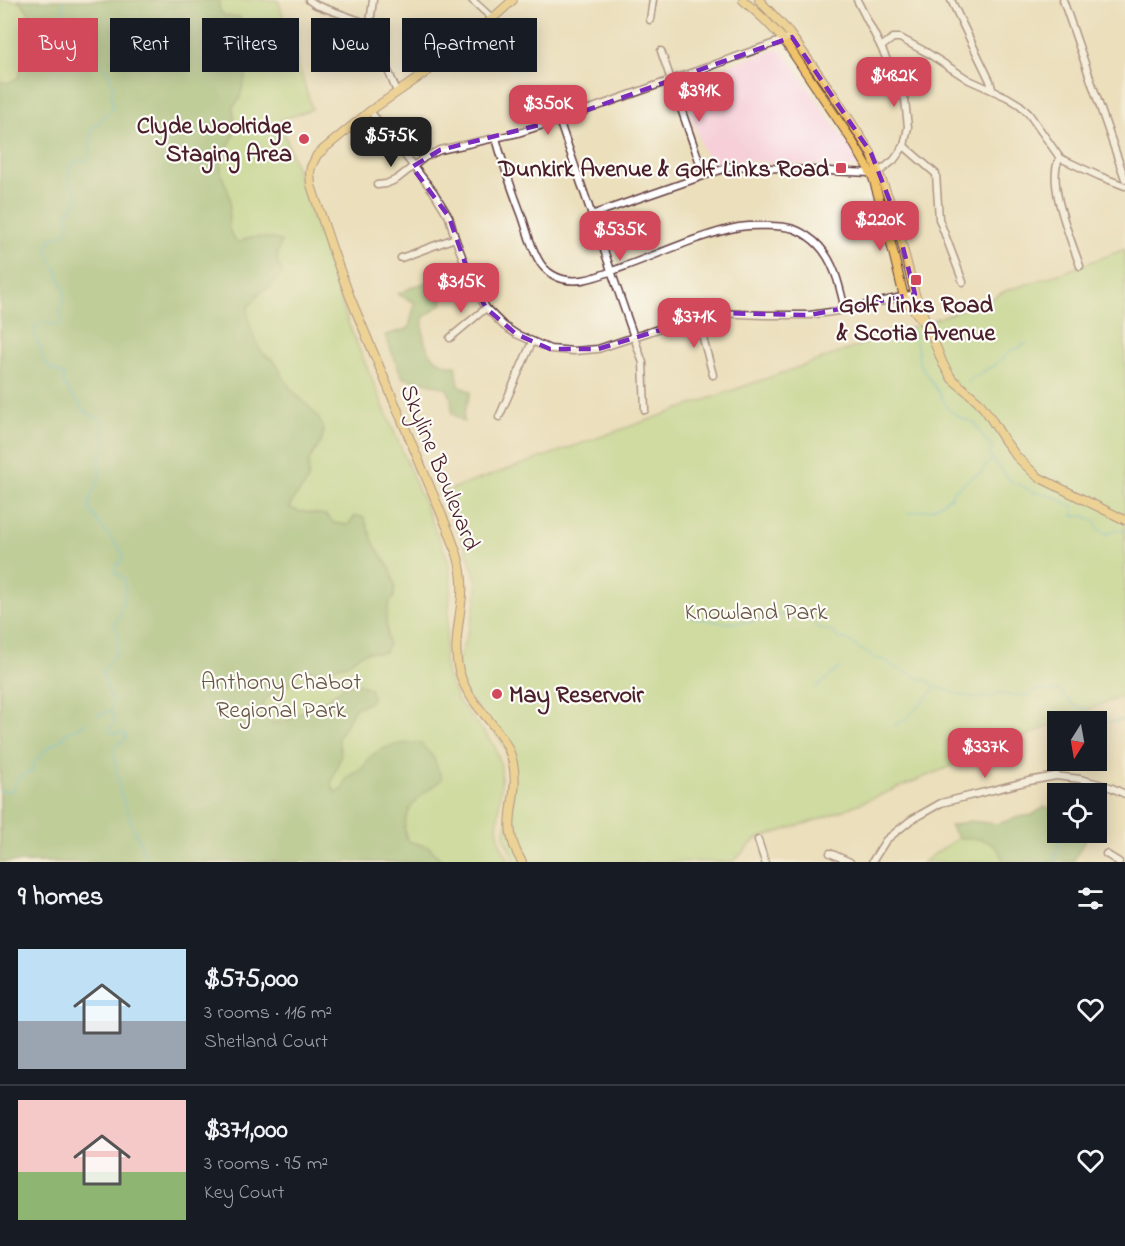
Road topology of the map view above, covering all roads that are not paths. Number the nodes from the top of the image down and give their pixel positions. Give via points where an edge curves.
1 (309, 0) edge
2 (373, 0) edge
3 (472, 0) edge
4 (513, 0) edge
5 (653, 0) edge
6 (743, 0) edge
7 (760, 0) edge
8 (857, 0) edge
9 (951, 0) edge
10 (1063, 0) edge
11 (352, 18) edge
12 (371, 18) edge
13 (492, 18) joint
14 (650, 20) dead end
15 (788, 39) junction
16 (881, 46) junction
17 (661, 51) dead end
18 (388, 72) edge
19 (427, 72) edge
20 (671, 80) junction
21 (992, 89) junction
22 (397, 92) junction
23 (370, 111) junction
24 (559, 120) junction
25 (496, 138) junction
26 (904, 146) junction
27 (1060, 158) junction
28 (412, 167) junction
29 (879, 172) junction
30 (870, 173) junction
31 (704, 175) junction
32 (1125, 179) edge
33 (377, 185) dead end
34 (1125, 186) edge
35 (591, 215) junction
36 (455, 238) junction
37 (401, 258) dead end
38 (1080, 266) dead end
39 (611, 272) junction
40 (963, 282) dead end
41 (915, 294) junction
42 (904, 297) junction
43 (486, 308) junction
44 (845, 310) junction
45 (697, 315) junction
46 (928, 329) junction
47 (635, 337) junction
48 (450, 338) dead end
49 (532, 342) junction
50 (714, 375) dead end
51 (645, 410) dead end
52 (500, 417) dead end
53 (1125, 520) edge
54 (1125, 794) edge
55 (758, 840) dead end
56 (831, 853) dead end
57 (1106, 854) dead end
58 (522, 862) edge
59 (765, 862) edge
60 (850, 862) edge
61 (872, 862) edge
62 (1119, 862) edge

1 - 11 street
2 - 12 street
3 - 13 street
4 - 13 main road
5 - 14 street
6 - 15 main road
7 - 15 main road via 775,15
8 - 16 street
9 - 21 street
10 - 32 street
15 - 20 street
15 - 29 main road via 835,96
15 - 30 main road
16 - 21 street via 900,38 969,80
16 - 26 street via 905,100 908,127
17 - 20 street
18 - 22 street
19 - 22 main road
20 - 24 street
20 - 31 street
21 - 27 street via 1029,114
22 - 23 main road
23 - 28 street
23 - 58 main road, Skyline Boulevard via 317,155 310,179 341,276 457,554 462,574 456,644 460,677 510,752 514,780 510,832
24 - 25 street
24 - 35 street
25 - 28 street via 440,150
25 - 39 street via 535,253 544,268 563,280 573,281
26 - 29 street
26 - 40 street via 936,174 939,219
27 - 34 street
27 - 38 street via 1055,177 1059,203
28 - 33 street via 397,179
28 - 36 street via 449,217
29 - 30 street
29 - 41 main road
30 - 31 street via 732,166
30 - 42 main road
31 - 35 street
35 - 39 street
36 - 37 street
36 - 43 street
39 - 44 street via 740,227 794,229 814,241 827,257
39 - 47 street
41 - 42 street
41 - 46 main road
42 - 44 street
42 - 46 main road
43 - 48 street
43 - 49 street via 504,326
44 - 45 street via 810,315
45 - 47 street
45 - 50 street
46 - 53 main road via 952,379 978,401 1027,468
47 - 49 street via 598,349 574,351 550,349
47 - 51 street via 643,363
49 - 52 street
54 - 61 street via 1080,778 1056,776 941,803 886,840
55 - 59 street
56 - 60 street
57 - 62 street

